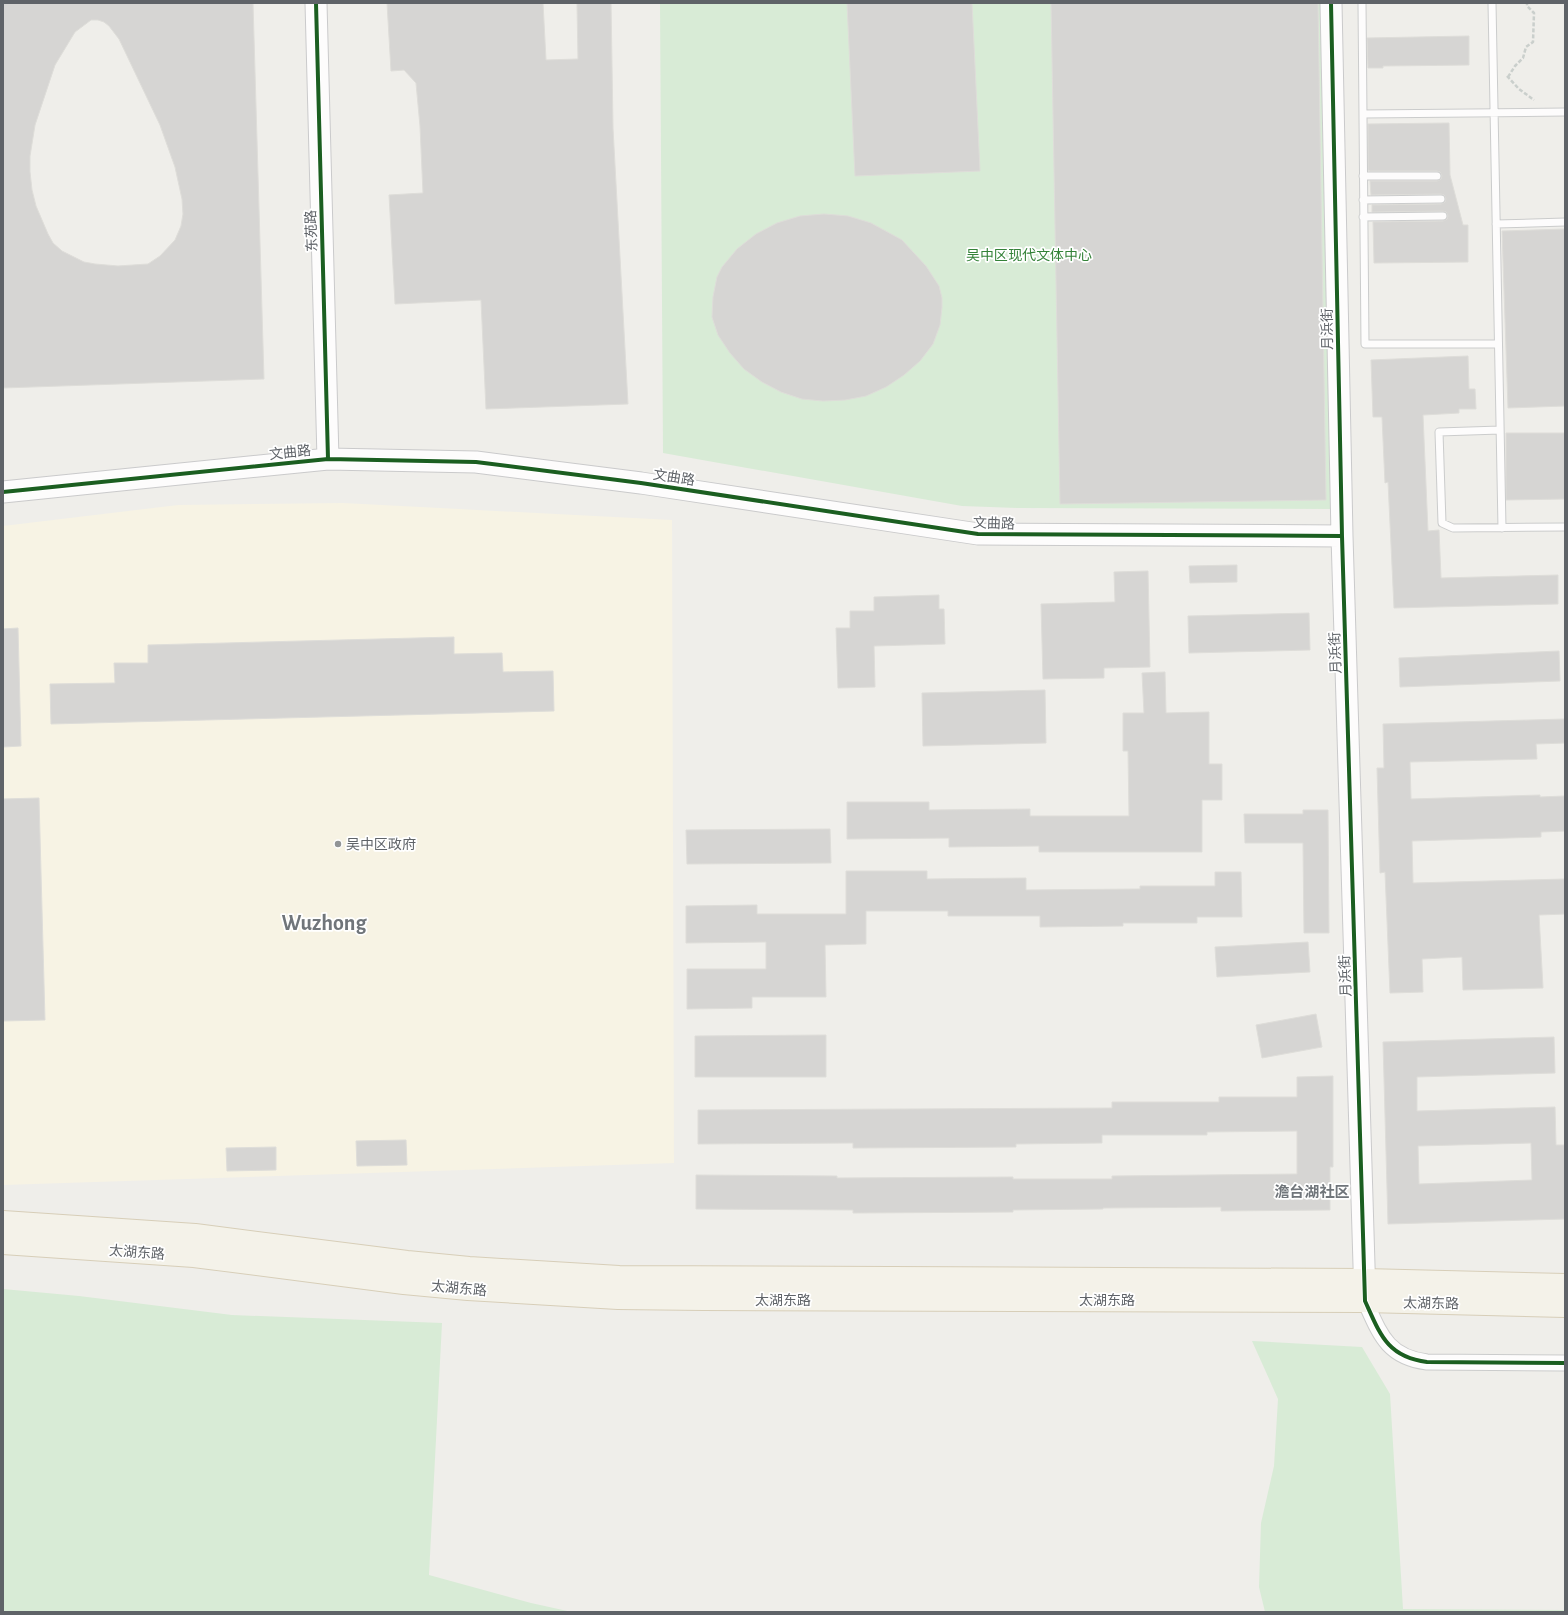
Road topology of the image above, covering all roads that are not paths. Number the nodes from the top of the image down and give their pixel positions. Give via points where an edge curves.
1 (316, 3) edge
2 (1331, 3) edge
3 (1362, 3) edge
4 (1492, 3) edge
5 (1494, 112) junction
6 (1564, 112) edge
7 (1363, 114) junction
8 (1363, 176) junction
9 (1437, 176) dead end
10 (1441, 199) dead end
11 (1363, 200) junction
12 (1443, 216) dead end
13 (1363, 217) junction
14 (1565, 222) edge
15 (1496, 224) junction
16 (1498, 344) junction
17 (1500, 430) junction
18 (328, 459) junction
19 (3, 492) edge
20 (1565, 527) edge
21 (1502, 528) junction
22 (1342, 536) junction
23 (3, 1222) edge
24 (3, 1242) edge
25 (1565, 1285) edge
26 (1365, 1291) junction
27 (1565, 1306) edge
28 (1565, 1363) edge

1 - 18 street, 东苑路
2 - 22 street, 月浜街
3 - 7 lane
4 - 5 lane
5 - 6 lane
5 - 7 lane
5 - 15 lane
7 - 8 lane
8 - 9 lane
8 - 11 lane
10 - 11 lane
11 - 13 lane
12 - 13 lane
13 - 16 lane via 1365,344
14 - 15 lane
15 - 16 lane
16 - 17 lane
17 - 21 lane
17 - 21 lane via 1439,432 1442,523 1453,528
18 - 19 street, 文曲路
18 - 22 street, 文曲路 via 476,462 641,483 978,534
20 - 21 lane
22 - 26 street, 月浜街
23 - 26 main road, 太湖东路 via 210,1236 399,1262 612,1277
24 - 26 main road, 太湖东路 via 215,1258 460,1289 611,1298 703,1300
25 - 26 main road, 太湖东路
26 - 27 main road, 太湖东路
26 - 28 street via 1381,1335 1388,1345 1396,1352 1419,1361

